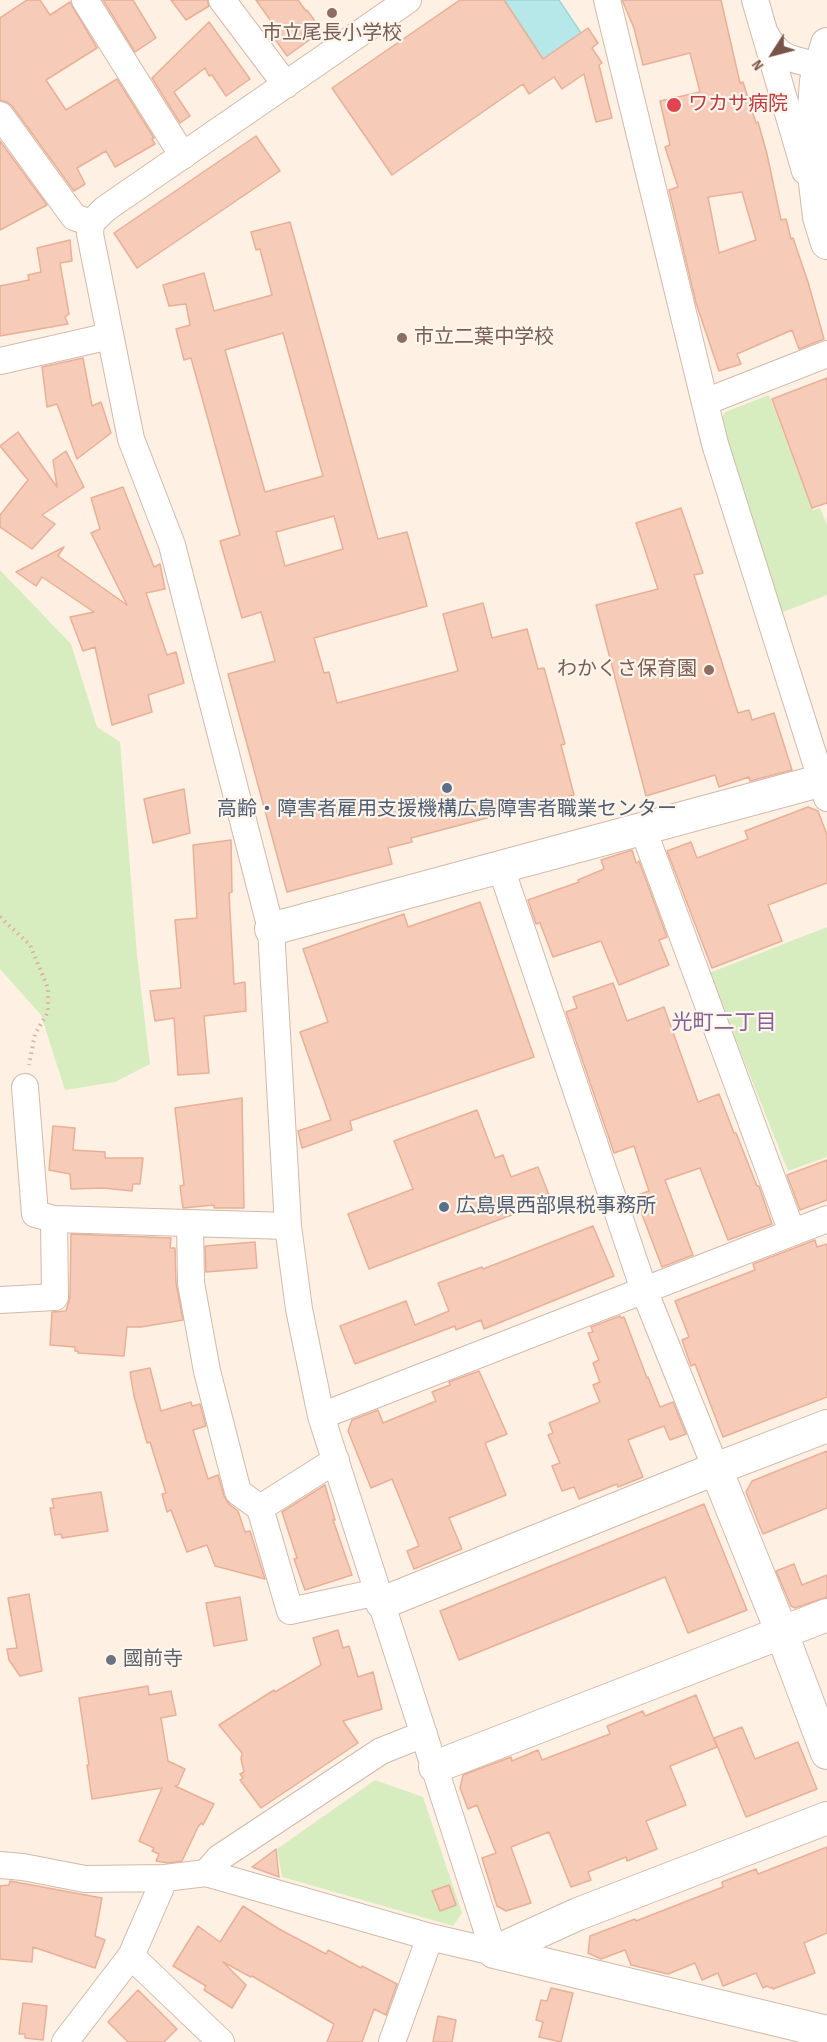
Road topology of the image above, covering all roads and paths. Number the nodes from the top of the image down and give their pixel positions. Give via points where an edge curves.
1 (85, 0) edge
2 (222, 0) edge
3 (408, 0) edge
4 (607, 0) edge
5 (755, 0) edge
6 (762, 27) junction
7 (824, 55) edge
8 (286, 85) junction
9 (0, 115) edge
10 (183, 156) junction
11 (91, 223) junction
12 (823, 230) edge
13 (110, 336) junction
14 (827, 354) edge
15 (0, 361) edge
16 (705, 402) junction
17 (825, 786) edge
18 (643, 829) junction
19 (501, 868) junction
20 (0, 917) edge
21 (271, 929) junction
22 (26, 1086) joint
23 (54, 1219) junction
24 (827, 1219) edge
25 (190, 1223) junction
26 (288, 1226) junction
27 (792, 1232) junction
28 (644, 1290) junction
29 (0, 1300) edge
30 (321, 1416) junction
31 (827, 1426) edge
32 (336, 1460) junction
33 (716, 1468) junction
34 (260, 1508) junction
35 (380, 1598) junction
36 (827, 1615) edge
37 (782, 1632) junction
38 (424, 1734) junction
39 (827, 1753) edge
40 (435, 1767) junction
41 (827, 1818) edge
42 (0, 1865) edge
43 (206, 1873) junction
44 (165, 1878) junction
45 (430, 1937) junction
46 (494, 1952) junction
47 (131, 1956) junction
48 (827, 2032) edge
49 (65, 2042) edge
50 (221, 2042) edge
51 (392, 2042) edge

1 - 10 street
2 - 8 street
3 - 8 street
4 - 16 street
5 - 6 street
6 - 7 street via 780,55
6 - 12 street
7 - 12 street via 816,81 812,149
8 - 10 street
9 - 11 street via 74,217
10 - 11 street via 105,209
11 - 13 street
13 - 15 street
13 - 21 street via 131,439 172,545
14 - 16 street
16 - 17 street
17 - 18 street
18 - 19 street
18 - 27 street
19 - 21 street
19 - 28 street
20 - 22 path via 30,945 48,988 48,1012 35,1034
21 - 26 street
22 - 23 street via 35,1214
23 - 25 street
23 - 29 street via 55,1297
24 - 27 street
25 - 26 street
25 - 34 street via 190,1283 207,1371 238,1492
26 - 30 street via 299,1309
27 - 28 street
28 - 30 street
28 - 33 street
30 - 32 street
31 - 33 street
32 - 34 street
32 - 35 street
33 - 35 street
33 - 37 street
34 - 35 street via 290,1611
35 - 38 street
36 - 37 street
37 - 39 street
37 - 40 street
38 - 40 street
38 - 43 street via 381,1751 219,1858
40 - 46 street
41 - 46 street via 578,1914
42 - 44 street via 85,1879
43 - 44 street
43 - 45 street
44 - 47 street
45 - 46 street
45 - 51 street
46 - 48 street
47 - 49 street
47 - 50 street

